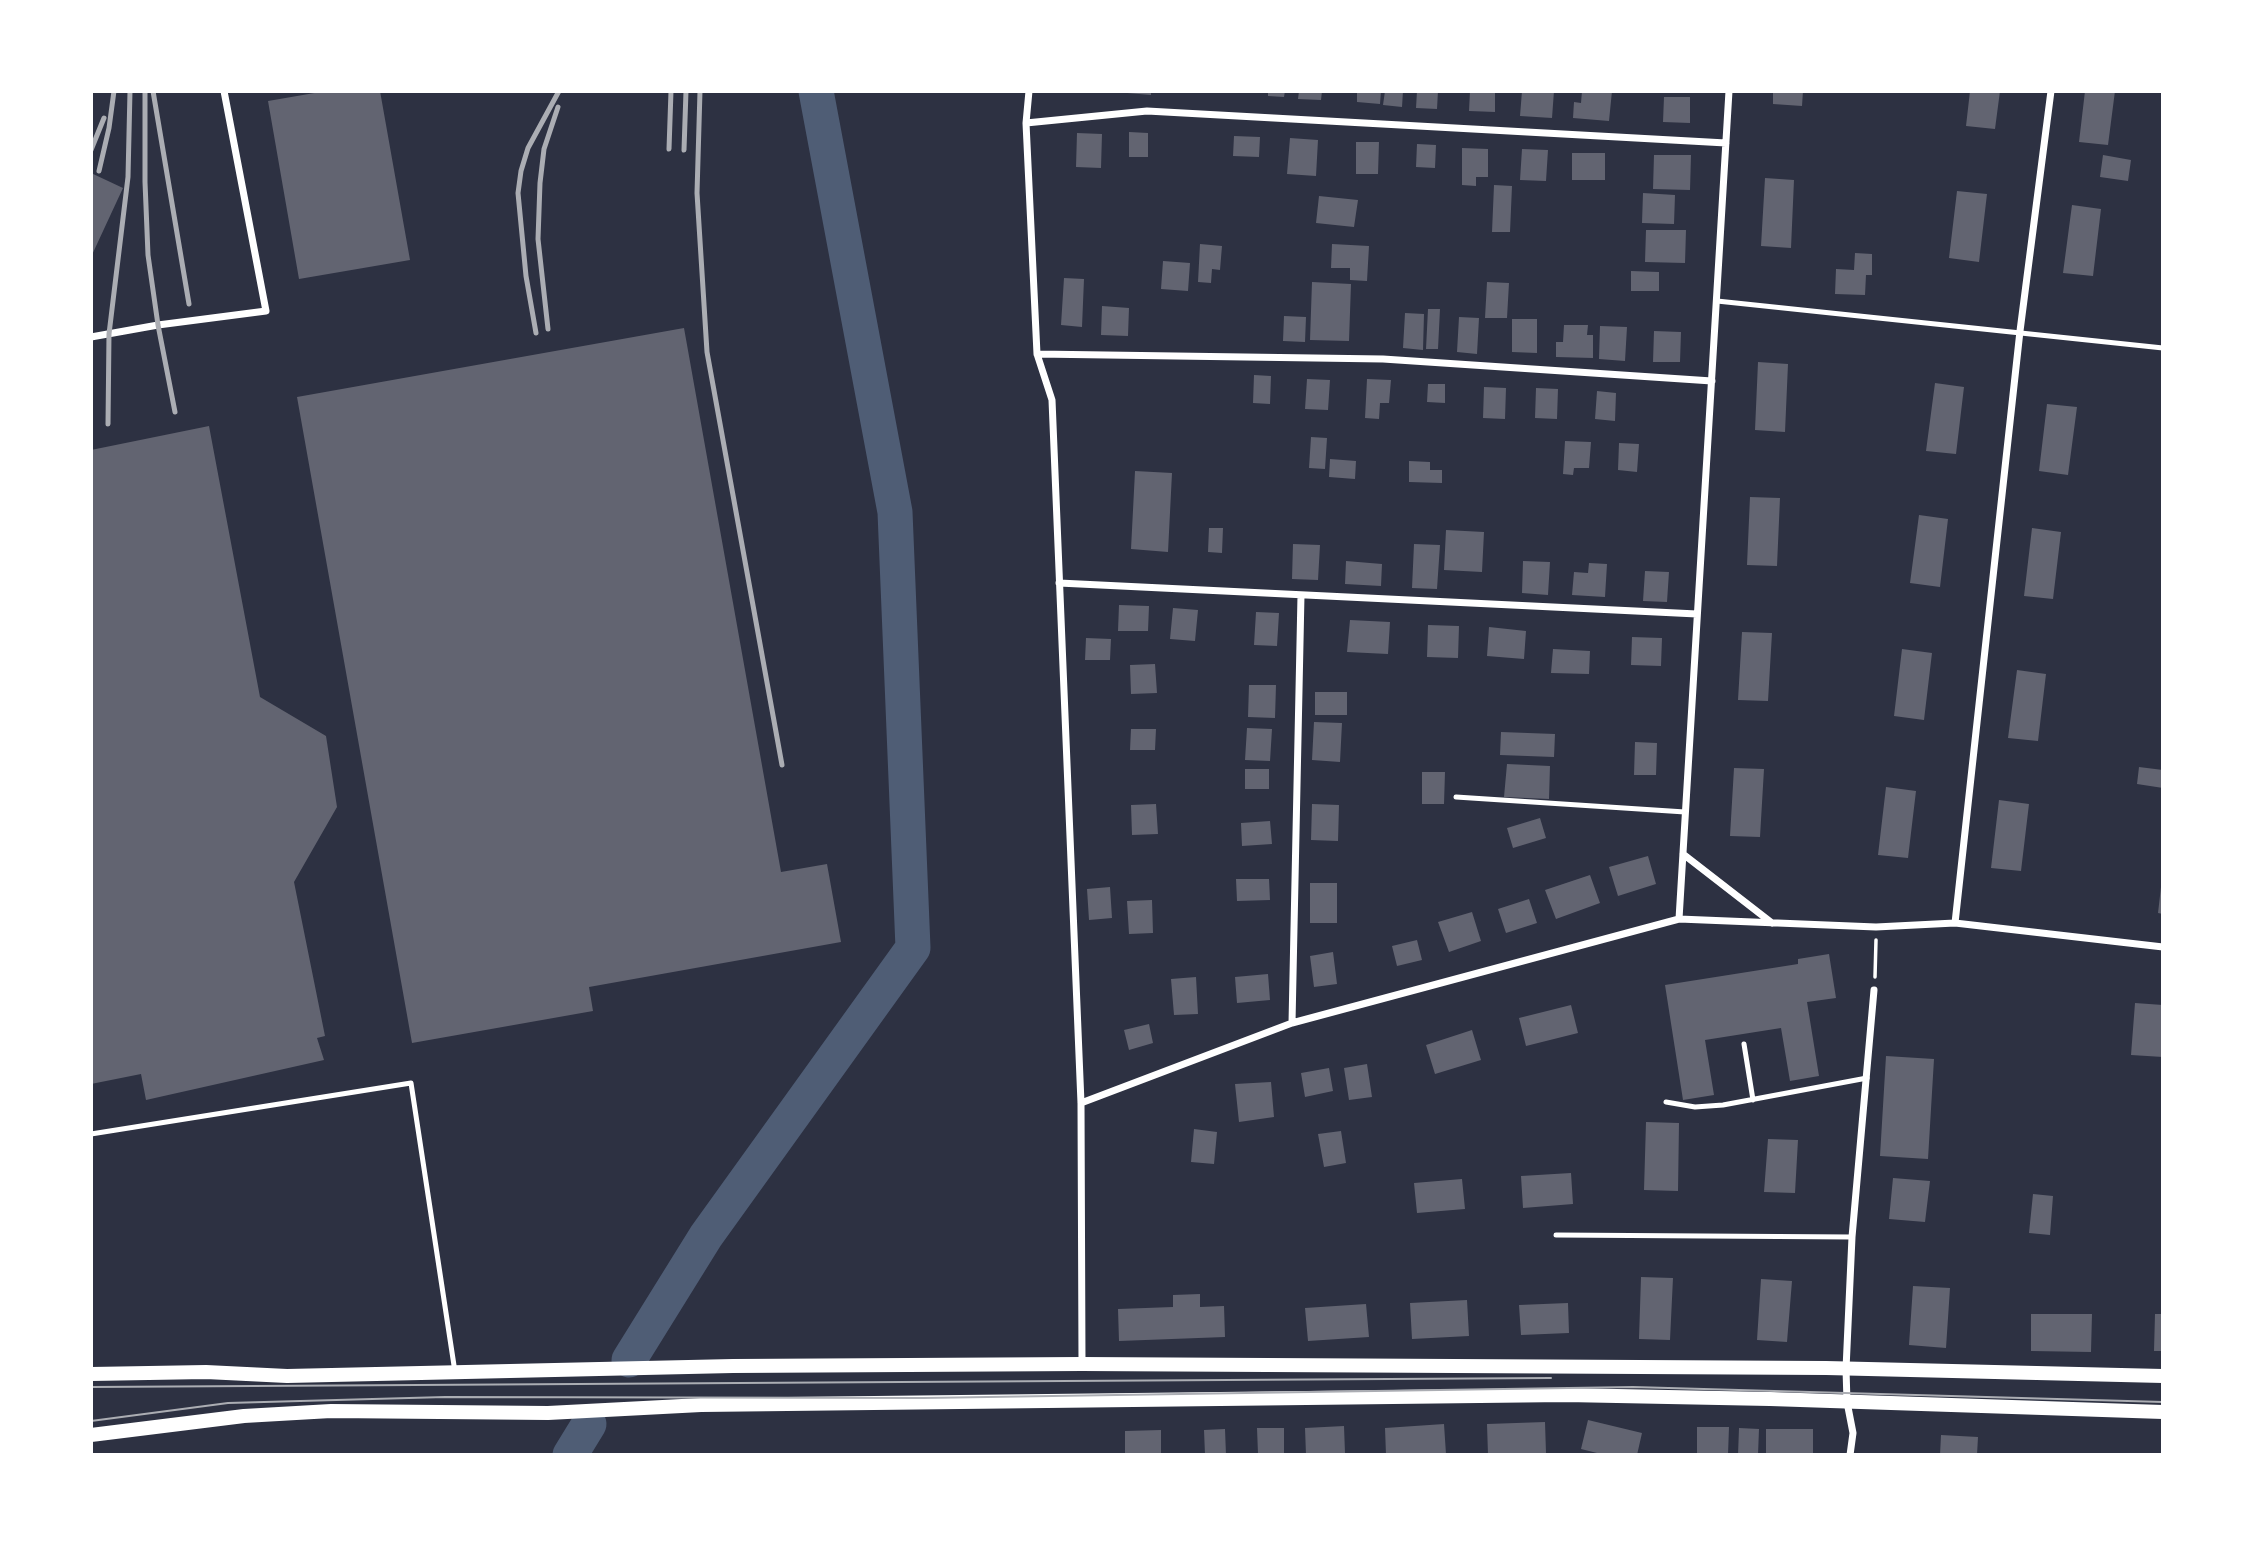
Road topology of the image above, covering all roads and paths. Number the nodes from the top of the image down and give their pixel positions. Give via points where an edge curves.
1 (224, 91) edge
2 (1028, 91) edge
3 (1729, 91) edge
4 (2051, 91) edge
5 (1026, 123) junction
6 (1726, 143) junction
7 (1717, 301) junction
8 (2020, 331) junction
9 (91, 337) edge
10 (2163, 348) edge
11 (1037, 354) junction
12 (1712, 381) junction
13 (1059, 583) junction
14 (1301, 595) junction
15 (1697, 614) junction
16 (1456, 797) dead end
17 (1685, 812) junction
18 (1683, 854) junction
19 (1679, 919) junction
20 (1773, 923) junction
21 (1955, 923) junction
22 (1877, 927) junction
23 (2163, 947) edge
24 (1874, 990) joint
25 (1292, 1023) junction
26 (1744, 1044) dead end
27 (1867, 1078) junction
28 (1753, 1100) junction
29 (1666, 1102) dead end
30 (1081, 1103) junction
31 (91, 1135) edge
32 (1556, 1236) dead end
33 (1852, 1237) junction
34 (1082, 1364) junction
35 (1846, 1369) junction
36 (455, 1372) junction
37 (91, 1374) edge
38 (2163, 1376) edge
39 (1847, 1402) junction
40 (2163, 1412) edge
41 (91, 1435) edge
42 (1850, 1455) edge

1 - 9 street via 266,311
2 - 5 street
3 - 6 street
4 - 8 street
5 - 6 street via 1147,111
5 - 11 street
6 - 7 street
7 - 8 lane
7 - 12 street
8 - 10 lane
8 - 21 street
11 - 12 street via 1383,359
11 - 13 street via 1052,400
12 - 15 street
13 - 14 street
13 - 30 street
14 - 15 street
14 - 25 street
15 - 17 street
16 - 17 lane
17 - 18 street
18 - 19 street
18 - 20 street
19 - 20 street
19 - 25 street
20 - 22 street
21 - 22 street
21 - 23 street
22 - 24 path
24 - 27 street
25 - 30 street
26 - 28 lane
27 - 28 lane
27 - 33 street
28 - 29 lane via 1695,1107
30 - 34 street
31 - 36 lane via 411,1083
32 - 33 lane
33 - 35 street
34 - 35 main road
34 - 36 main road
35 - 38 main road
35 - 39 street
36 - 37 main road
39 - 40 main road
39 - 41 main road via 1566,1395 701,1405 548,1413 331,1411 244,1416
39 - 42 street via 1853,1433

